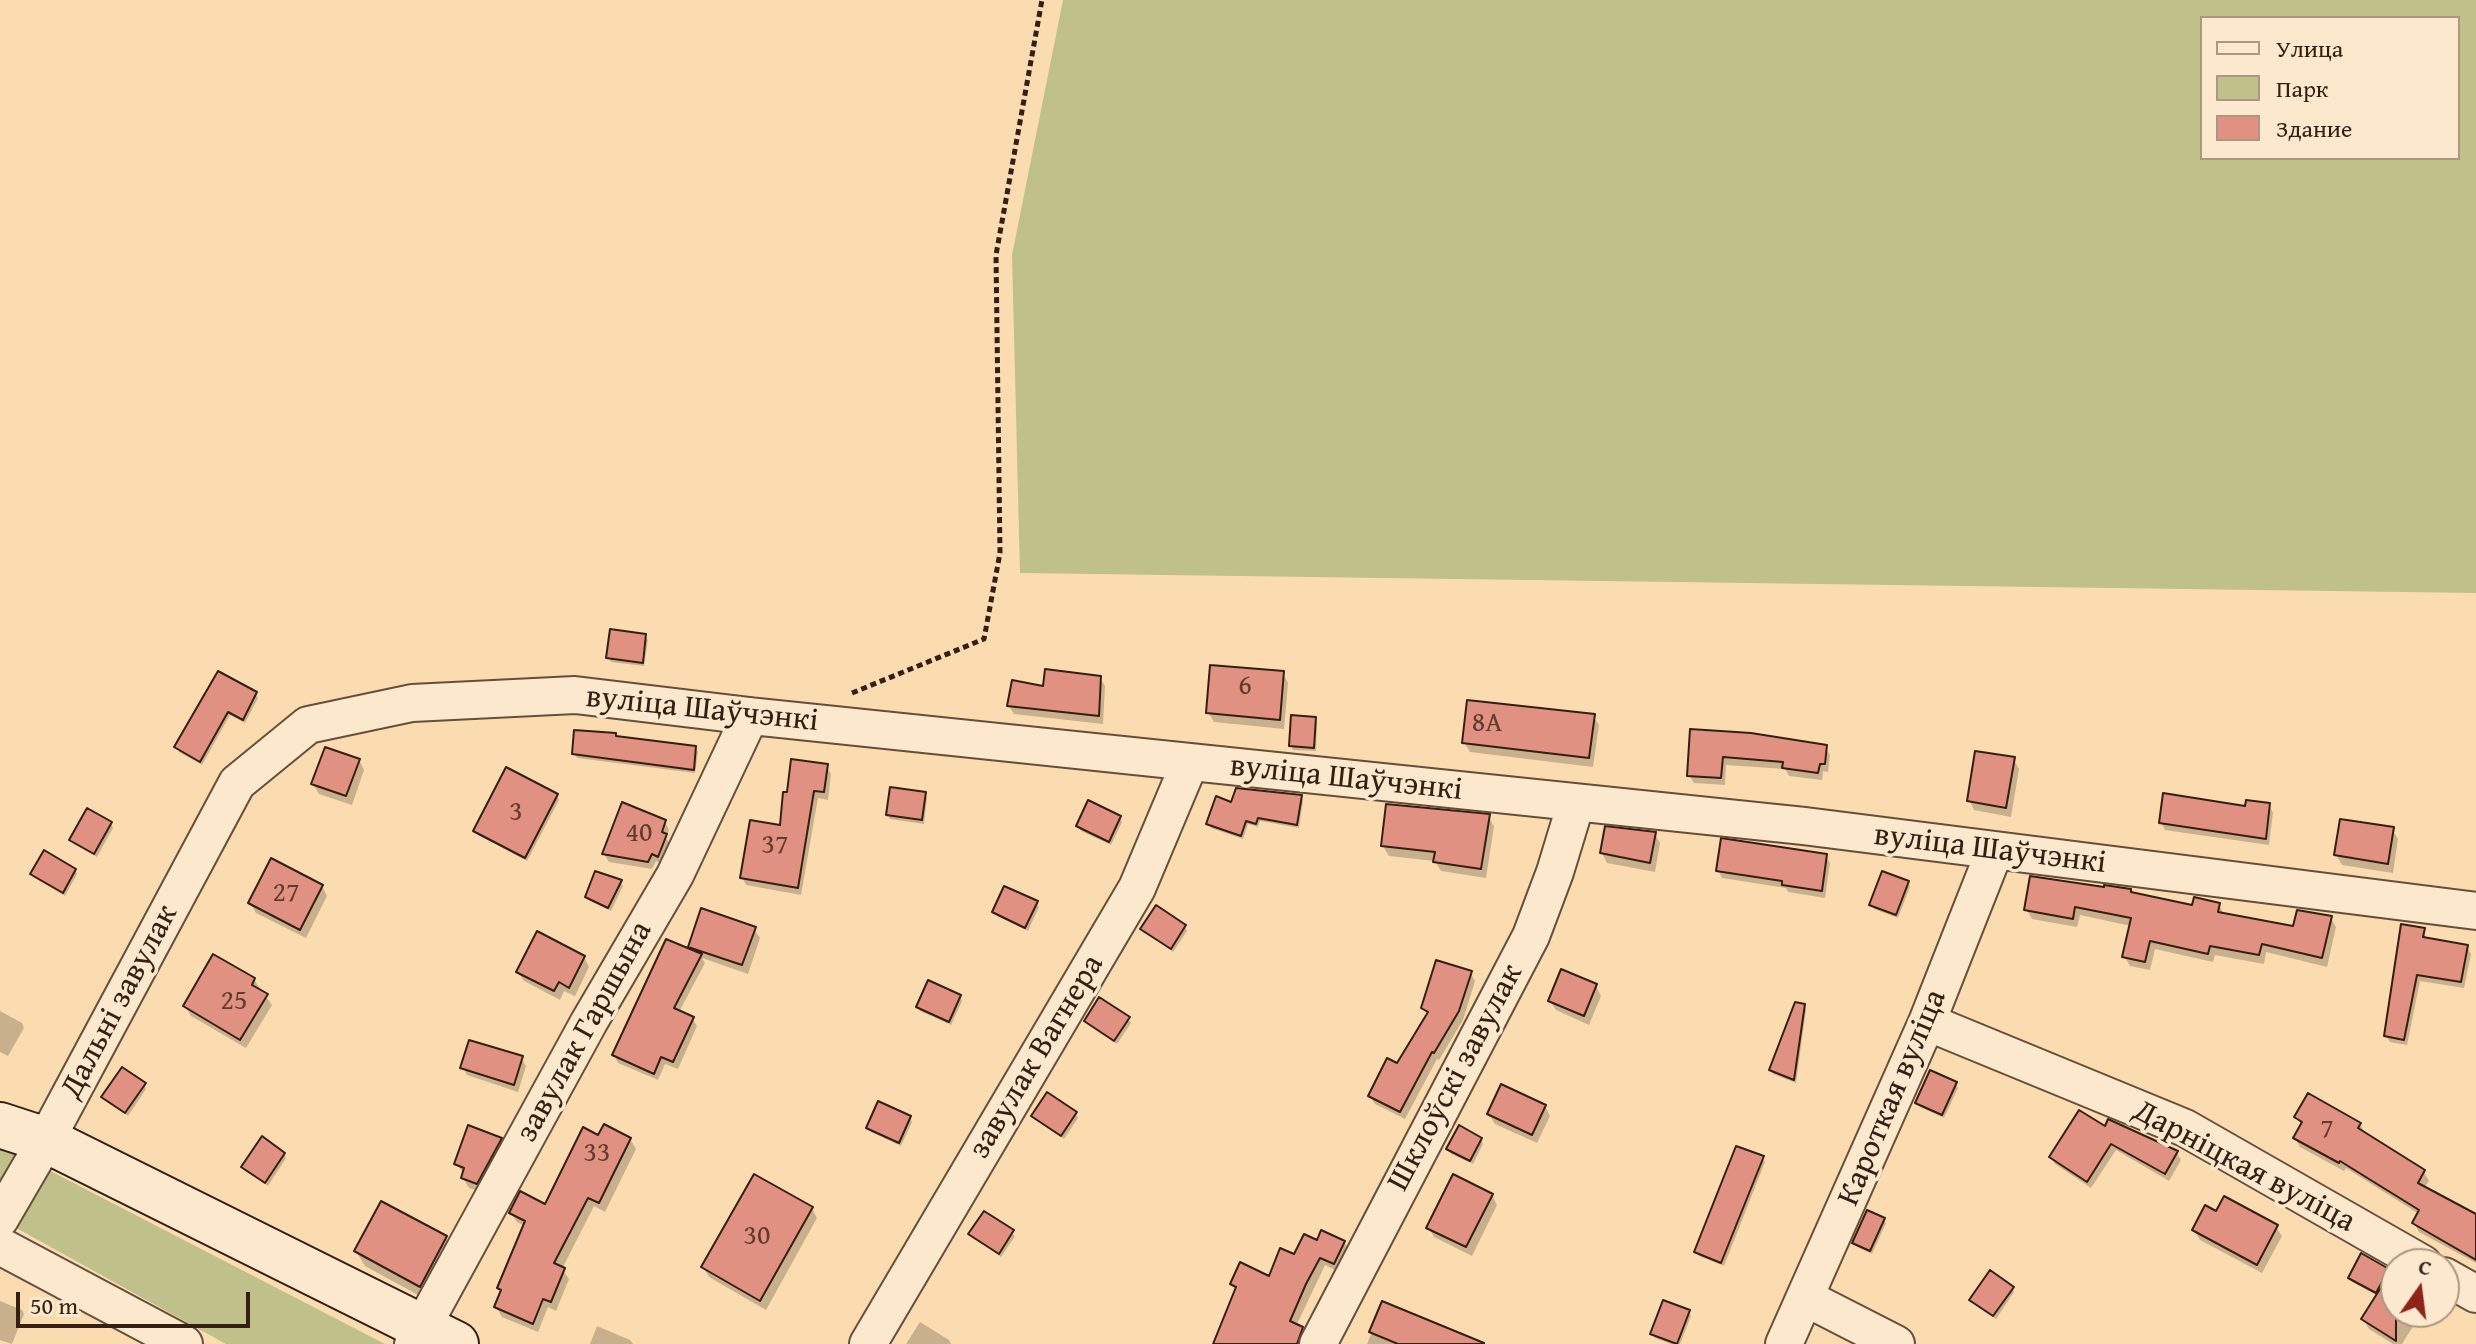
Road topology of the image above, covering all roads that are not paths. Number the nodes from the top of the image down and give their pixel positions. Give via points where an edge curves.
1 (750, 716) junction
2 (1190, 762) junction
3 (237, 783) joint
4 (1576, 803) junction
5 (1995, 850) junction
6 (2476, 911) edge
7 (1927, 1022) junction
8 (0, 1125) edge
9 (46, 1140) junction
10 (0, 1219) edge
11 (0, 1246) edge
12 (2395, 1248) edge
13 (1806, 1298) junction
14 (430, 1338) edge
15 (184, 1344) edge
16 (868, 1344) edge
17 (1318, 1344) edge
18 (1784, 1344) edge
19 (1896, 1344) edge

1 - 2 street, вуліца Шаўчэнкі
1 - 3 street, вуліца Шаўчэнкі via 575,695 412,703 308,725
1 - 14 street, завулак Гаршына via 675,875 589,1022
2 - 4 street, вуліца Шаўчэнкі
2 - 16 street, завулак Вагнера via 1137,888
3 - 9 street, Дальні завулак
4 - 5 street, вуліца Шаўчэнкі
4 - 17 street, Шклоўскі завулак via 1531,936
5 - 6 street, вуліца Шаўчэнкі
5 - 7 street, Кароткая вуліца
7 - 12 street, Дарніцкая вуліца via 2185,1128
7 - 13 street, Кароткая вуліца
8 - 9 main road
9 - 10 street, Дальні завулак
9 - 14 main road
11 - 15 street
13 - 18 street, Кароткая вуліца
13 - 19 street

